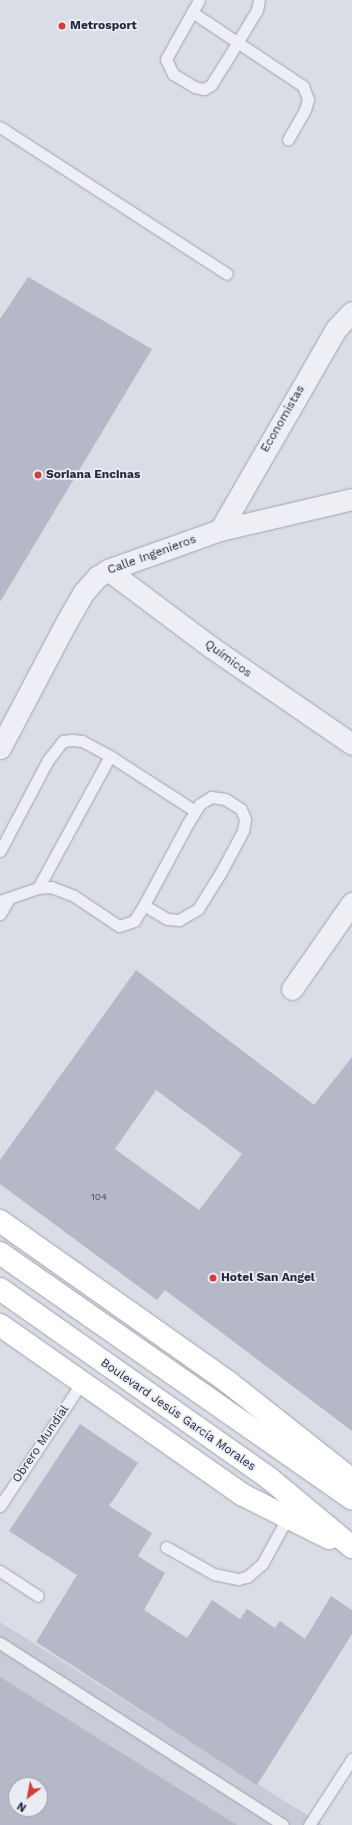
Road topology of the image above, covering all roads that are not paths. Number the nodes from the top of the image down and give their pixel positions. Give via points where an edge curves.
1 (199, 0) edge
2 (259, 0) edge
3 (192, 12) junction
4 (238, 42) junction
5 (0, 127) edge
6 (288, 139) dead end
7 (227, 274) dead end
8 (352, 312) edge
9 (352, 499) edge
10 (220, 530) junction
11 (108, 570) junction
12 (352, 744) edge
13 (0, 748) edge
14 (110, 756) junction
15 (195, 812) junction
16 (0, 851) edge
17 (38, 888) junction
18 (4, 901) edge
19 (352, 903) edge
20 (144, 905) junction
21 (0, 914) edge
22 (292, 989) dead end
23 (0, 1221) edge
24 (0, 1253) edge
25 (0, 1289) edge
26 (0, 1325) edge
27 (82, 1382) junction
28 (352, 1480) edge
29 (352, 1499) edge
30 (0, 1506) edge
31 (293, 1509) junction
32 (166, 1547) dead end
33 (352, 1548) edge
34 (0, 1571) edge
35 (38, 1596) dead end
36 (0, 1643) edge
37 (352, 1759) edge
38 (283, 1825) edge
39 (309, 1825) edge

1 - 3 lane
2 - 4 lane via 258,10
3 - 4 lane
3 - 4 lane via 166,59 173,74 195,87 204,89 211,85
4 - 6 lane via 303,86 308,98 305,110
5 - 7 lane
8 - 10 street, Economistas via 336,329
9 - 10 street, Calle Ingenieros
10 - 11 street, Calle Ingenieros
11 - 12 street, Químicos via 211,648
11 - 13 street, Calle Ingenieros via 97,577 84,592
14 - 15 lane
14 - 16 lane via 82,741 63,741 48,760
14 - 17 lane
15 - 20 lane via 157,876
15 - 20 lane via 206,800 218,797 241,809 244,815 243,831 221,872 205,900 189,916 179,920 167,919
17 - 18 lane
17 - 20 lane via 51,887 74,896 119,926 134,921
18 - 21 lane
19 - 22 street
23 - 28 main road via 228,1382
24 - 29 main road
25 - 31 main road, Boulevard Jesús García Morales
26 - 27 main road
27 - 30 lane, Obrero Mundial
27 - 31 main road via 243,1495
31 - 32 lane via 262,1564 247,1577 232,1578 214,1574
31 - 33 main road
34 - 35 lane
36 - 38 lane
37 - 39 lane

